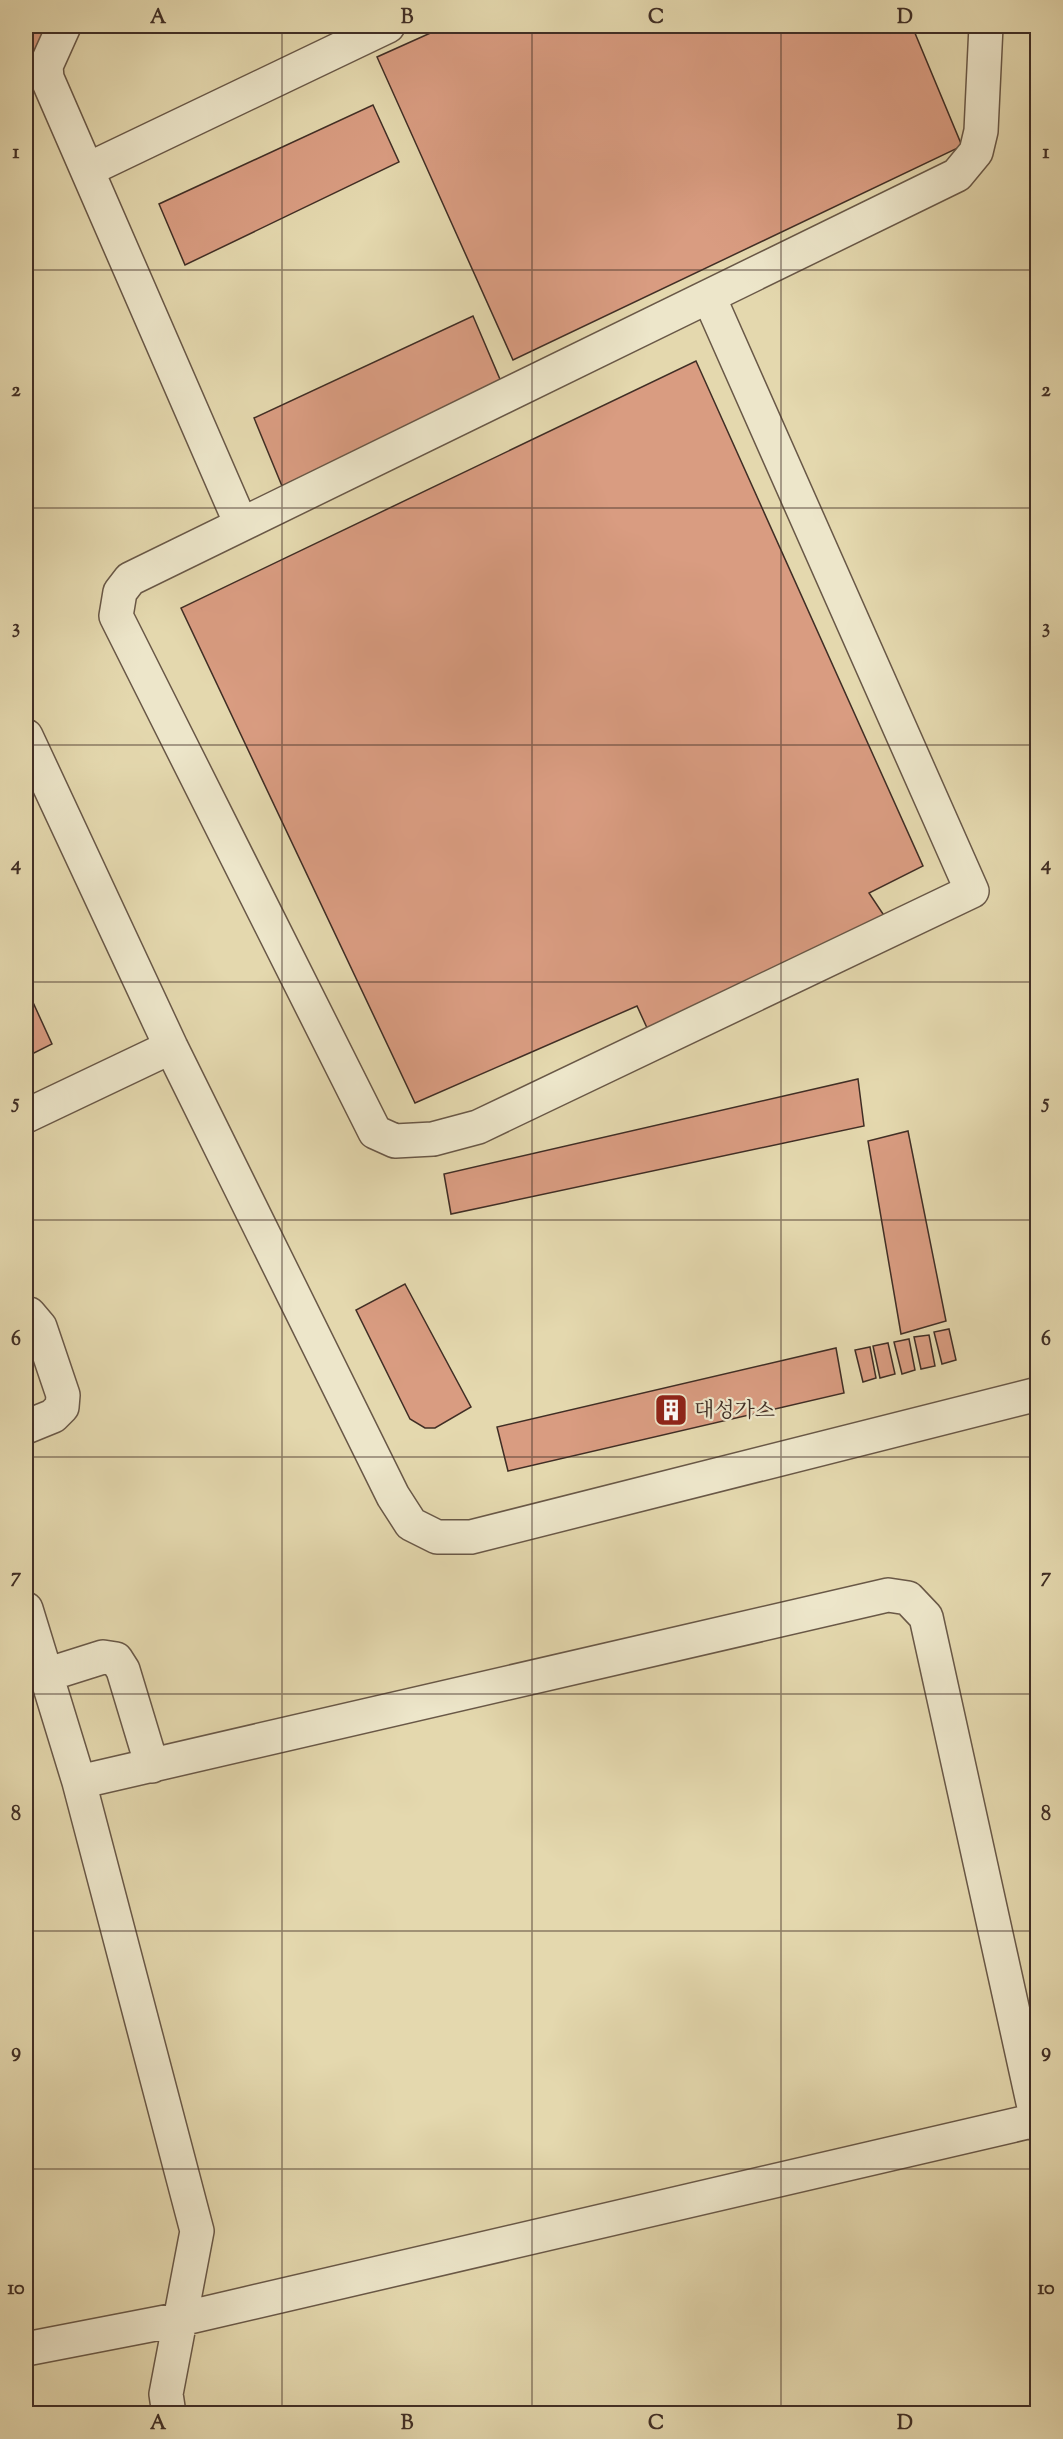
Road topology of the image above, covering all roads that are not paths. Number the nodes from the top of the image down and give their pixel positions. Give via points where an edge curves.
1 (64, 26) edge
2 (388, 26) edge
3 (986, 26) edge
4 (87, 170) junction
5 (709, 297) junction
6 (241, 524) junction
7 (26, 736) edge
8 (171, 1047) junction
9 (26, 1116) edge
10 (26, 1314) edge
11 (1038, 1394) edge
12 (26, 1427) edge
13 (26, 1609) edge
14 (46, 1675) junction
15 (152, 1766) junction
16 (78, 1782) junction
17 (1037, 2122) edge
18 (181, 2319) junction
19 (26, 2349) edge
20 (169, 2414) edge

1 - 4 street via 46,66 47,78
2 - 4 street
3 - 5 street via 981,131 976,152 957,176
4 - 6 street
5 - 6 street
5 - 6 street via 972,891 478,1127 433,1139 395,1141 375,1132 116,616 120,592 130,579
7 - 8 street
8 - 9 street
8 - 11 street via 393,1496 411,1524 437,1537 471,1537
10 - 12 street via 40,1327 63,1395 62,1407 53,1416
13 - 14 street
14 - 15 street via 102,1657 116,1659 123,1670
14 - 16 street
15 - 16 street
15 - 17 street via 888,1594 908,1598 926,1617
16 - 18 street via 197,2231
17 - 18 street
18 - 19 street
18 - 20 street via 166,2394

